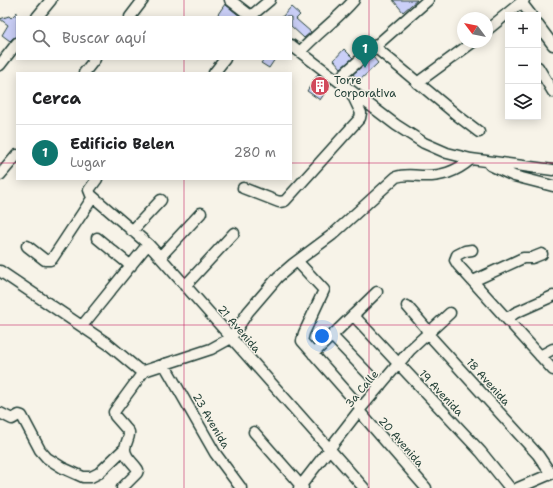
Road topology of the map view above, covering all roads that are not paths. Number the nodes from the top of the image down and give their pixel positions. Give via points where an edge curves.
1 (51, 0) edge
2 (144, 0) edge
3 (230, 0) edge
4 (270, 0) edge
5 (354, 0) edge
6 (428, 0) edge
7 (517, 2) edge
8 (511, 12) edge
9 (528, 12) edge
10 (39, 16) edge
11 (131, 16) edge
12 (251, 16) edge
13 (253, 16) edge
14 (505, 21) edge
15 (493, 27) edge
16 (541, 29) edge
17 (16, 44) edge
18 (553, 45) edge
19 (292, 46) edge
20 (375, 47) junction
21 (465, 48) edge
22 (300, 52) junction
23 (94, 60) edge
24 (224, 60) edge
25 (0, 65) edge
26 (85, 72) edge
27 (215, 72) edge
28 (541, 72) edge
29 (337, 80) junction
30 (417, 83) junction
31 (350, 90) junction
32 (553, 92) edge
33 (479, 132) dead end
34 (16, 156) edge
35 (474, 160) junction
36 (553, 170) edge
37 (0, 175) edge
38 (92, 186) edge
39 (553, 186) edge
40 (243, 188) dead end
41 (161, 200) dead end
42 (201, 213) dead end
43 (132, 231) junction
44 (234, 233) dead end
45 (97, 238) dead end
46 (148, 244) junction
47 (26, 246) dead end
48 (472, 250) dead end
49 (542, 254) dead end
50 (160, 257) junction
51 (297, 261) junction
52 (130, 266) junction
53 (0, 271) edge
54 (473, 281) junction
55 (185, 286) junction
56 (377, 292) dead end
57 (553, 296) edge
58 (407, 306) dead end
59 (450, 313) dead end
60 (353, 315) junction
61 (507, 320) junction
62 (82, 326) junction
63 (428, 334) junction
64 (332, 336) junction
65 (231, 338) junction
66 (553, 350) edge
67 (313, 354) junction
68 (540, 356) junction
69 (164, 364) junction
70 (398, 364) junction
71 (553, 370) edge
72 (144, 371) junction
73 (380, 386) junction
74 (360, 410) junction
75 (0, 413) edge
76 (254, 432) dead end
77 (125, 448) junction
78 (329, 449) junction
79 (552, 474) edge
80 (301, 487) edge
81 (122, 488) edge
82 (241, 488) edge
83 (364, 488) edge
84 (426, 488) edge
85 (510, 488) edge
86 (518, 488) edge

1 - 10 street
2 - 11 street
3 - 12 street
4 - 13 street
5 - 22 street
6 - 20 street
7 - 8 street
7 - 9 street
14 - 15 street
16 - 18 street
17 - 25 street
19 - 22 street
20 - 29 street
20 - 30 street
21 - 30 street
22 - 29 street
23 - 26 street
24 - 27 street
28 - 32 street
29 - 31 street
30 - 33 street
31 - 35 street via 424,143 447,153
31 - 40 street via 360,111 360,118 285,201 280,202
34 - 37 street
35 - 36 street
35 - 39 street via 523,179
35 - 51 street via 450,173 396,177 332,235
38 - 43 street, 21 Avenida
38 - 47 street via 52,259 45,260
41 - 43 street
42 - 50 street
43 - 46 street, 21 Avenida
44 - 55 street
45 - 52 street
46 - 50 street, 21 Avenida
46 - 52 street
48 - 54 street via 459,254 455,260
49 - 54 street via 524,258
50 - 55 street, 21 Avenida
51 - 65 street via 262,295
51 - 67 street, 20 Avenida via 324,290 302,340
52 - 62 street
53 - 62 street
54 - 61 street
55 - 65 street, 21 Avenida
56 - 60 street
57 - 61 street
58 - 63 street, 18 Avenida
59 - 63 street, 3a Calle
60 - 64 street
60 - 70 street, 19 Avenida
61 - 68 street
62 - 72 street via 139,370
63 - 70 street, 3a Calle
63 - 79 street, 18 Avenida via 538,455
64 - 67 street
64 - 73 street
65 - 69 street via 211,349
65 - 78 street, 21 Avenida
66 - 68 street
67 - 74 street, 20 Avenida
68 - 71 street
69 - 72 street
69 - 82 street, 23 Avenida via 215,453
70 - 73 street, 3a Calle
70 - 85 street, 19 Avenida
72 - 77 street via 114,412 129,432
73 - 74 street, 3a Calle
74 - 78 street, 3a Calle
74 - 84 street, 20 Avenida
75 - 77 street via 13,419 21,415 47,458 83,477 99,473
76 - 80 street
77 - 81 street via 138,472
78 - 80 street, 3a Calle
78 - 83 street, 21 Avenida
79 - 86 street

